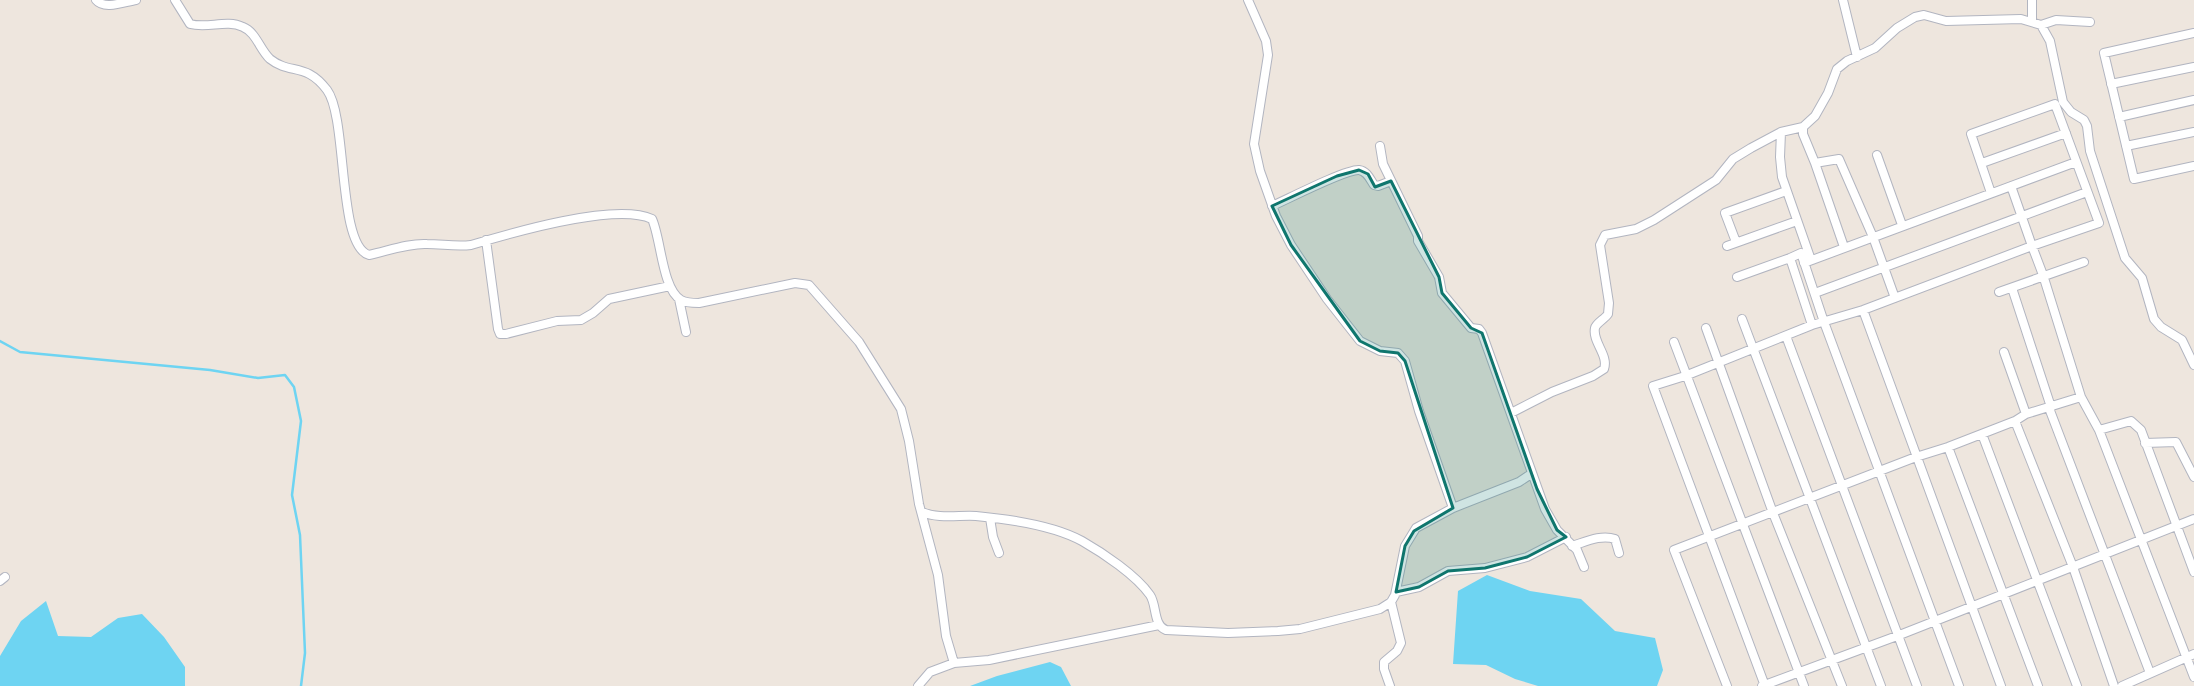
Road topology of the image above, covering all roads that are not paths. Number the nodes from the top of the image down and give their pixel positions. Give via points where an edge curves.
1 (96, 0) edge
2 (136, 0) edge
3 (175, 0) edge
4 (1248, 0) edge
5 (1843, 0) edge
6 (2032, 0) edge
7 (2032, 20) junction
8 (2090, 22) dead end
9 (2041, 25) junction
10 (2194, 33) edge
11 (1857, 56) junction
12 (2194, 67) edge
13 (2111, 84) junction
14 (2194, 100) edge
15 (2119, 117) junction
16 (1803, 127) junction
17 (1781, 132) junction
18 (2194, 132) edge
19 (2066, 133) junction
20 (1380, 146) dead end
21 (2126, 146) junction
22 (1877, 155) dead end
23 (2076, 162) junction
24 (1815, 163) junction
25 (1982, 163) junction
26 (2194, 166) edge
27 (1391, 182) junction
28 (2011, 186) junction
29 (1786, 191) junction
30 (2087, 192) junction
31 (1991, 193) junction
32 (1272, 206) junction
33 (2021, 217) junction
34 (1798, 221) junction
35 (1902, 225) junction
36 (1873, 237) junction
37 (486, 240) junction
38 (1736, 242) junction
39 (1727, 246) dead end
40 (2032, 246) junction
41 (1844, 248) junction
42 (1790, 258) junction
43 (1807, 261) junction
44 (2084, 262) dead end
45 (1884, 267) junction
46 (2043, 275) junction
47 (1737, 277) dead end
48 (670, 286) junction
49 (2012, 288) junction
50 (1999, 292) dead end
51 (1815, 293) junction
52 (1895, 298) junction
53 (679, 299) junction
54 (1863, 310) junction
55 (1742, 319) dead end
56 (1824, 322) junction
57 (1812, 325) junction
58 (1706, 328) dead end
59 (686, 332) dead end
60 (1786, 336) junction
61 (1674, 342) dead end
62 (1753, 348) junction
63 (2004, 352) dead end
64 (1718, 362) junction
65 (2194, 365) edge
66 (1685, 376) junction
67 (2081, 397) junction
68 (2050, 407) junction
69 (1511, 413) junction
70 (2026, 414) junction
71 (2016, 421) junction
72 (2099, 430) junction
73 (1982, 434) junction
74 (2145, 443) junction
75 (1948, 447) junction
76 (1916, 457) junction
77 (1880, 470) junction
78 (1531, 474) junction
79 (2194, 477) edge
80 (1842, 485) junction
81 (1810, 498) junction
82 (1453, 508) junction
83 (922, 512) junction
84 (1773, 513) junction
85 (990, 518) junction
86 (2194, 519) edge
87 (1743, 524) junction
88 (2176, 526) junction
89 (1566, 537) junction
90 (1708, 537) junction
91 (2142, 538) junction
92 (1572, 546) junction
93 (999, 552) dead end
94 (1619, 553) dead end
95 (2106, 554) junction
96 (1584, 566) dead end
97 (2072, 567) junction
98 (2194, 572) edge
99 (2037, 581) junction
100 (1396, 592) junction
101 (2004, 593) junction
102 (1391, 602) junction
103 (1971, 607) junction
104 (1936, 621) junction
105 (1159, 625) junction
106 (1897, 636) junction
107 (1866, 648) junction
108 (2190, 656) edge
109 (1832, 661) junction
110 (954, 663) junction
111 (1799, 672) junction
112 (2150, 673) junction
113 (2194, 677) edge
114 (918, 686) edge
115 (1390, 686) edge
116 (1727, 686) edge
117 (1764, 686) edge
118 (1804, 686) edge
119 (1842, 686) edge
120 (1881, 686) edge
121 (1917, 686) edge
122 (1959, 686) edge
123 (2001, 686) edge
124 (2038, 686) edge
125 (2077, 686) edge
126 (2114, 686) edge
127 (2122, 686) edge

1 - 2 street via 105,5
3 - 37 street via 190,24 232,24 244,27 270,59 283,66 312,74 328,91 334,108 348,208 356,245 360,250 369,255 410,245 456,246
4 - 32 street via 1266,41 1268,55 1254,144
5 - 11 street
6 - 7 street
7 - 9 street
7 - 11 street via 1946,21 1920,15 1897,28 1875,48
8 - 9 street via 2056,20
9 - 65 street via 2050,41 2063,102 2071,112 2084,120 2087,126 2090,151 2125,258 2142,278 2154,319 2161,327 2182,340
10 - 13 street via 2104,53
11 - 16 street via 1837,69 1828,93 1815,116
12 - 13 street
13 - 15 street
14 - 15 street
15 - 21 street
16 - 17 street
16 - 24 street via 1803,134
17 - 29 street via 1780,157
17 - 69 street via 1733,160 1716,180 1654,220 1636,229 1605,235 1600,244 1609,303 1608,314 1596,325 1595,331 1604,360 1604,369 1519,407
18 - 21 street
19 - 23 street
19 - 25 street
19 - 25 street via 2055,104 1971,134
20 - 27 street via 1383,164
21 - 26 street via 2134,179
22 - 35 street
23 - 28 street
23 - 30 street
24 - 36 street via 1839,159
24 - 41 street
25 - 31 street
27 - 32 street via 1374,185 1368,174 1359,170 1337,176
27 - 69 street via 1418,236 1418,241 1439,277 1442,293 1471,328 1482,333
28 - 31 street
28 - 33 street
29 - 34 street
29 - 38 street via 1726,213
30 - 33 street
30 - 40 street via 2099,223
31 - 35 street
32 - 82 street via 1291,245 1327,299 1360,341 1380,351 1398,353 1402,357
33 - 40 street
33 - 45 street
34 - 38 street
34 - 43 street
35 - 36 street
36 - 41 street
36 - 45 street
37 - 48 street via 602,214 644,215 652,219 655,225
37 - 48 street via 500,334 557,321 581,320 609,299
38 - 39 street
40 - 46 street
40 - 52 street
41 - 43 street
42 - 43 street via 1801,254
42 - 47 street
42 - 57 street
43 - 51 street
44 - 46 street
45 - 51 street
45 - 52 street
46 - 49 street
46 - 67 street
48 - 53 street
49 - 50 street
49 - 68 street
51 - 56 street
52 - 54 street
53 - 59 street
53 - 83 street via 687,303 699,303 795,282 809,285 859,342 902,409
54 - 56 street
54 - 76 street
55 - 62 street
56 - 57 street
56 - 77 street
57 - 60 street
58 - 64 street
60 - 62 street
60 - 80 street
61 - 66 street
62 - 64 street
62 - 81 street
63 - 70 street
64 - 66 street
64 - 84 street
66 - 87 street
66 - 90 street via 1653,386
67 - 68 street
67 - 72 street
68 - 70 street
68 - 95 street
69 - 78 street
70 - 71 street
71 - 73 street
71 - 97 street
72 - 74 street via 2131,421 2141,430
72 - 91 street
73 - 75 street
73 - 99 street
74 - 79 street via 2176,442
74 - 88 street
75 - 76 street
75 - 101 street
76 - 77 street
76 - 103 street
77 - 80 street
77 - 104 street
78 - 82 street via 1509,486
78 - 89 street via 1545,509 1557,530
80 - 81 street
80 - 106 street
81 - 84 street
81 - 107 street
82 - 100 street via 1425,522 1414,531 1406,546
83 - 85 street via 930,515
83 - 110 street via 938,575 946,636
84 - 87 street
84 - 109 street
85 - 93 street
85 - 105 street via 1056,530 1081,541 1112,561 1150,595
86 - 88 street
87 - 90 street
87 - 111 street
88 - 91 street
88 - 98 street
89 - 92 street
89 - 100 street via 1527,557 1485,568 1448,571 1419,587
90 - 116 street via 1674,550
90 - 117 street
91 - 95 street
91 - 108 street
92 - 94 street via 1610,537 1615,539
92 - 96 street via 1578,550
95 - 97 street
95 - 112 street
97 - 99 street
97 - 126 street
99 - 101 street
99 - 125 street
100 - 102 street
101 - 103 street
101 - 124 street
102 - 105 street via 1380,609 1300,629 1178,631 1166,630
102 - 115 street via 1402,643 1398,651 1384,662
103 - 104 street
103 - 123 street
104 - 106 street
104 - 122 street
105 - 110 street via 997,658
106 - 107 street
106 - 121 street
107 - 109 street
107 - 120 street
108 - 112 street
108 - 113 street
109 - 111 street
109 - 119 street
110 - 114 street via 930,672
111 - 117 street
111 - 118 street
112 - 127 street

